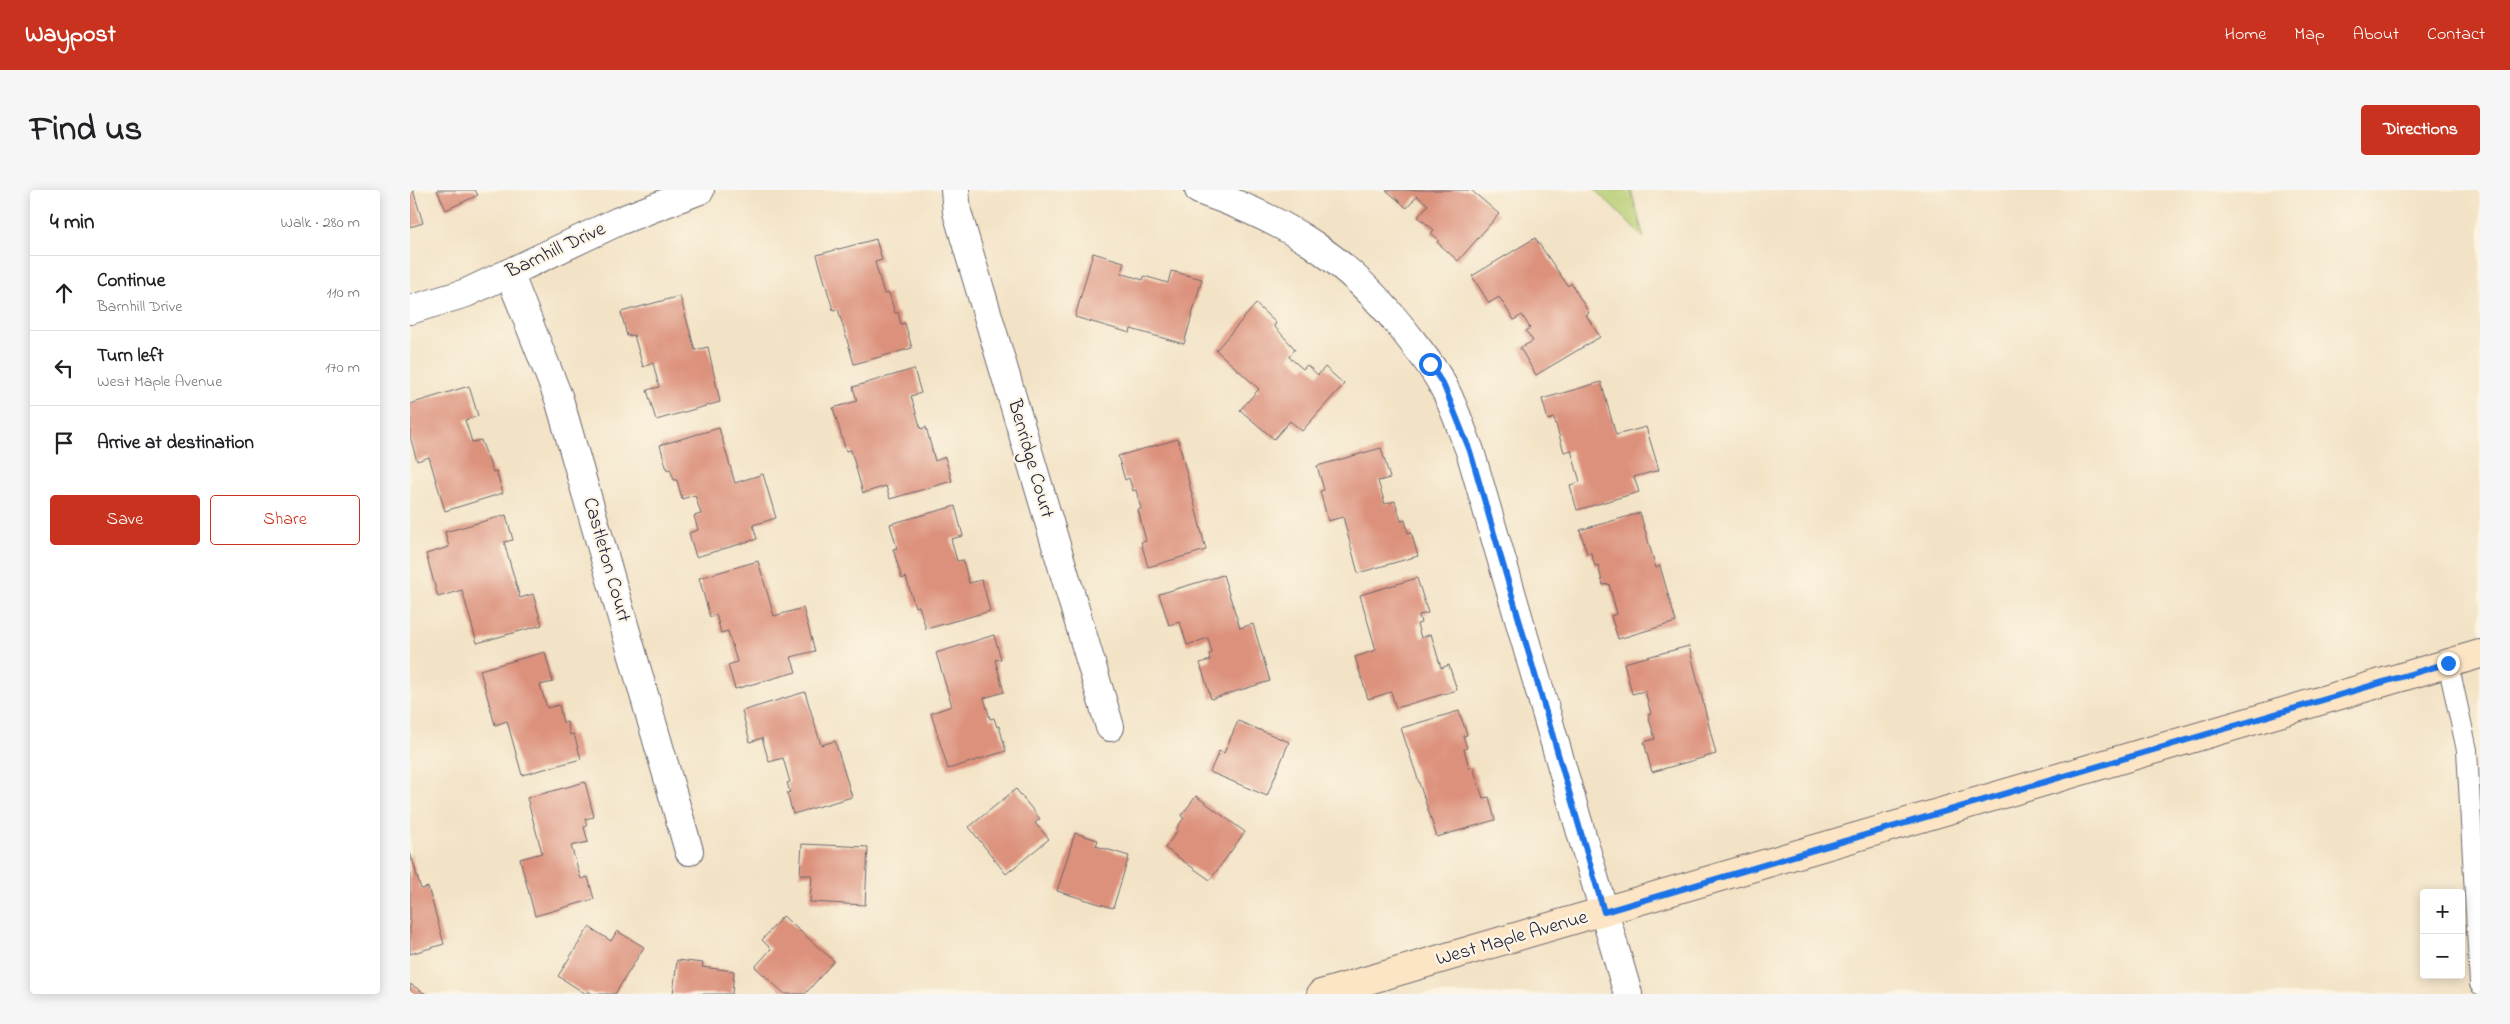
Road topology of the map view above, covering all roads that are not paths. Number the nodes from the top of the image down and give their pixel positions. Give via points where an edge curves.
1 (700, 190) edge
2 (955, 190) edge
3 (1199, 190) edge
4 (509, 273) junction
5 (410, 310) edge
6 (2480, 654) edge
7 (2448, 663) junction
8 (1110, 727) dead end
9 (689, 851) dead end
10 (1604, 912) junction
11 (2480, 984) edge
12 (1320, 994) edge
13 (1628, 994) edge

1 - 4 street, Barnhill Drive via 620,221
2 - 8 street, Benridge Court via 957,212
3 - 10 street via 1247,207 1301,235 1333,258 1378,298 1444,386 1470,451
4 - 5 street, Barnhill Drive via 466,293
4 - 9 street, Castleton Court via 559,399
6 - 7 main road, West Maple Avenue
7 - 10 main road, West Maple Avenue
7 - 11 lane via 2468,750
10 - 12 main road, West Maple Avenue
10 - 13 street

